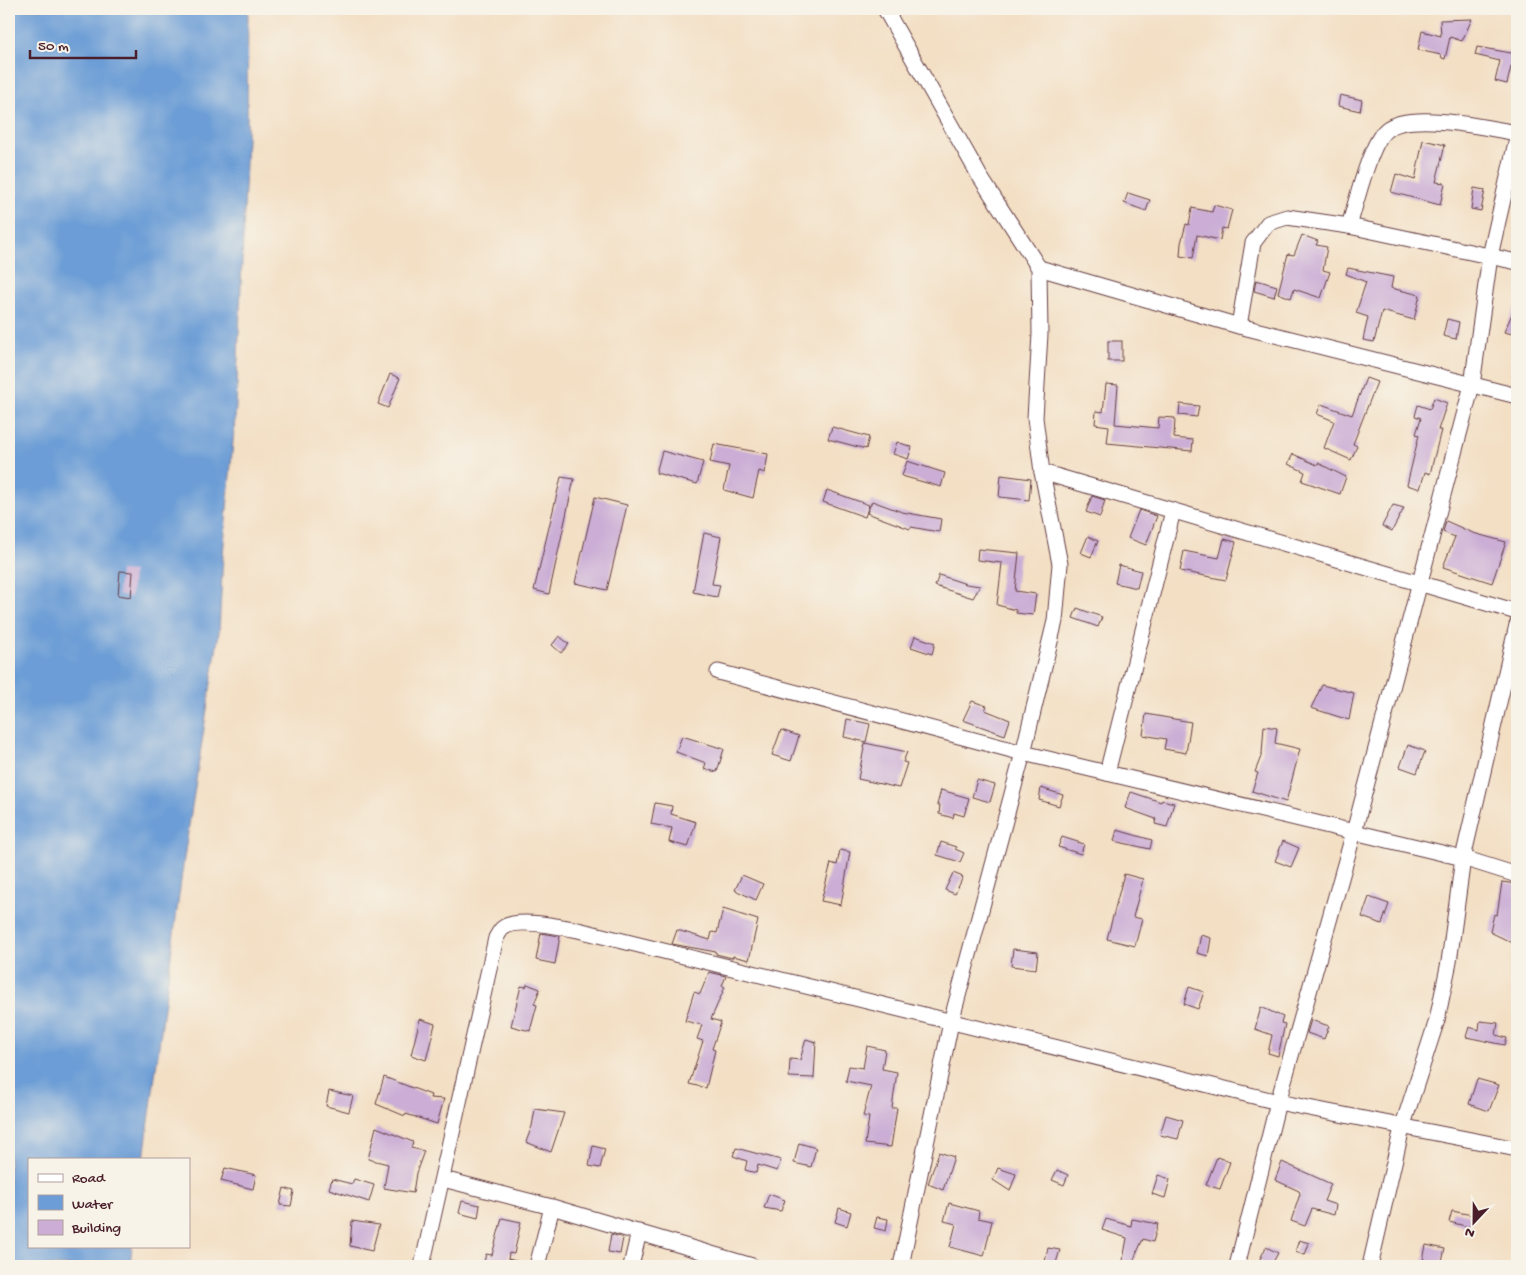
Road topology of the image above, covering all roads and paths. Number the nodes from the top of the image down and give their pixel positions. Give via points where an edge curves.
1 (885, 9) edge
2 (1517, 133) edge
3 (1517, 138) edge
4 (1349, 226) junction
5 (1490, 256) junction
6 (1517, 262) edge
7 (1039, 268) junction
8 (1239, 326) junction
9 (1472, 385) junction
10 (1517, 396) edge
11 (1042, 472) junction
12 (1173, 511) junction
13 (1420, 583) junction
14 (1517, 612) edge
15 (1517, 625) edge
16 (718, 672) dead end
17 (1023, 753) junction
18 (1107, 773) junction
19 (1354, 832) junction
20 (1463, 858) junction
21 (1517, 875) edge
22 (951, 1022) junction
23 (1278, 1102) junction
24 (1402, 1128) junction
25 (1517, 1149) edge
26 (443, 1179) junction
27 (552, 1207) junction
28 (639, 1232) junction
29 (723, 1262) edge
30 (422, 1266) edge
31 (537, 1266) edge
32 (631, 1266) edge
33 (752, 1266) edge
34 (901, 1266) edge
35 (1237, 1266) edge
36 (1370, 1266) edge

1 - 7 street via 979,175
2 - 4 street via 1448,121 1406,122 1386,129 1374,147
3 - 5 street
4 - 5 street
4 - 8 street via 1287,217 1268,223 1253,243
5 - 6 street
5 - 9 street
7 - 8 street
7 - 11 street via 1040,334 1035,418
8 - 9 street
9 - 10 street
9 - 13 street
11 - 12 street
11 - 17 street via 1060,564 1055,621
12 - 13 street
12 - 18 street
13 - 14 street
13 - 19 street
15 - 20 street
16 - 17 street
17 - 18 street
17 - 22 street
18 - 19 street
19 - 20 street
19 - 23 street
20 - 21 street
20 - 24 street via 1450,962 1439,1011
22 - 23 street
22 - 26 street via 578,930 552,925 513,924 503,928 496,938
22 - 34 street
23 - 24 street
23 - 35 street
24 - 25 street
24 - 36 street
26 - 27 street
26 - 30 street
27 - 28 street
27 - 31 street
28 - 29 street
28 - 32 street
29 - 33 street

